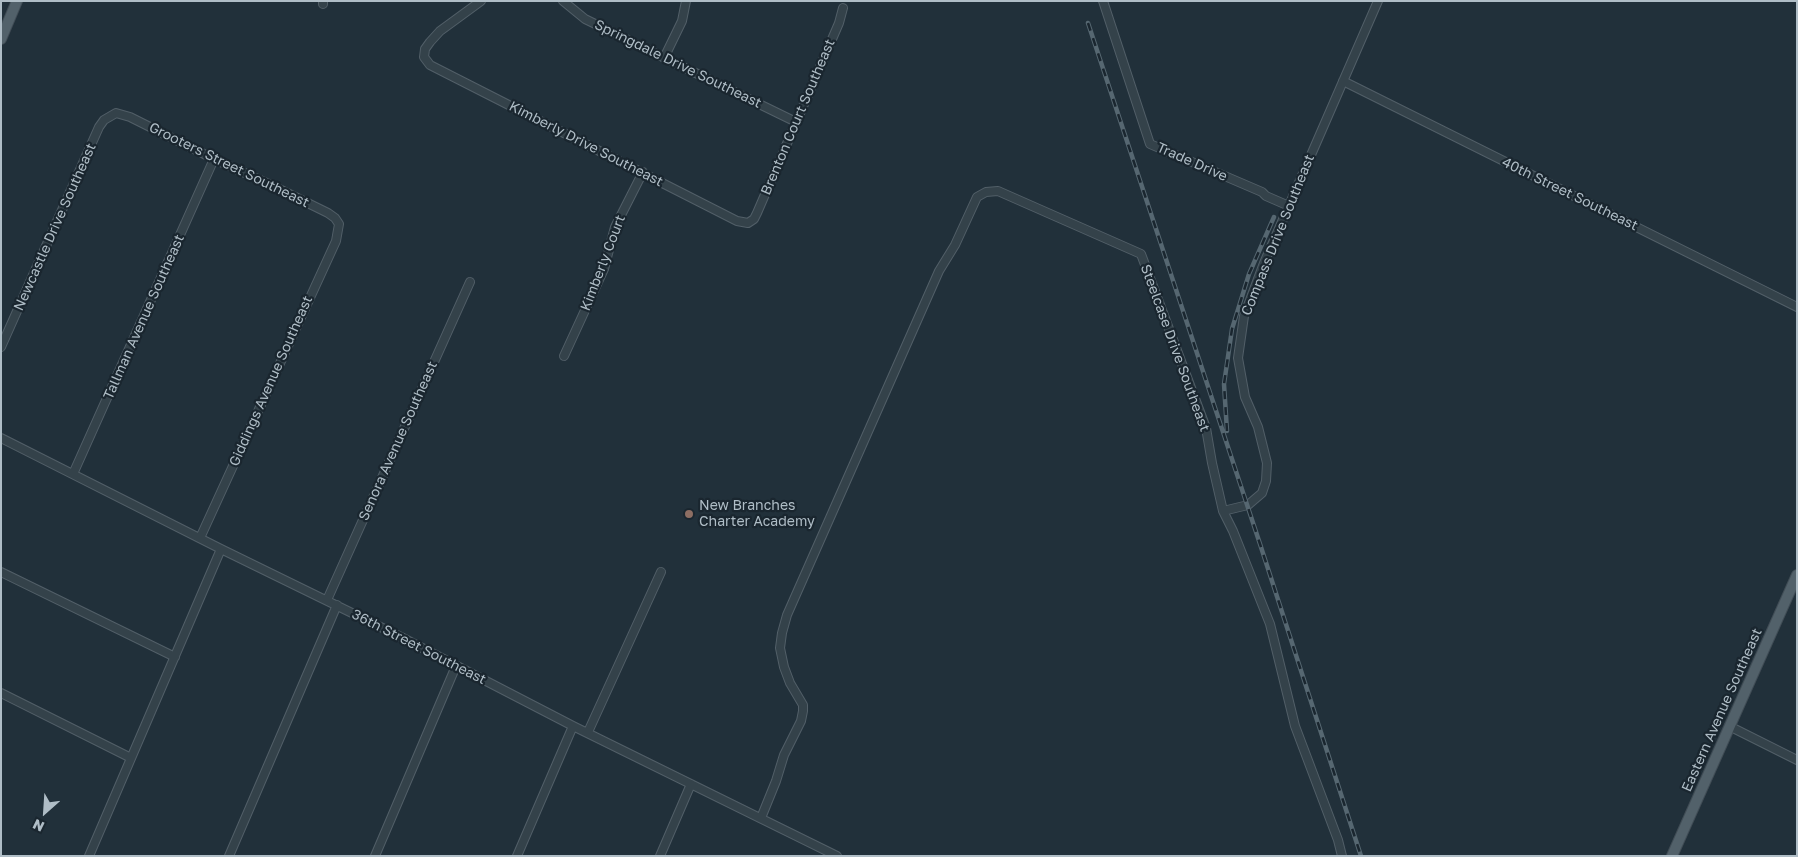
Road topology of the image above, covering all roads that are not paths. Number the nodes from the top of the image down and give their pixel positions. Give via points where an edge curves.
1 (17, 1) edge
2 (481, 1) edge
3 (563, 1) edge
4 (686, 1) edge
5 (1103, 1) edge
6 (1378, 1) edge
7 (843, 8) dead end
8 (1, 39) edge
9 (664, 58) junction
10 (1343, 81) junction
11 (116, 112) joint
12 (796, 122) junction
13 (214, 159) junction
14 (642, 172) junction
15 (1289, 206) junction
16 (748, 223) joint
17 (339, 224) joint
18 (470, 282) dead end
19 (1797, 307) edge
20 (1, 347) edge
21 (564, 356) dead end
22 (1, 438) edge
23 (73, 474) junction
24 (1223, 511) junction
25 (200, 538) junction
26 (222, 549) junction
27 (1, 572) edge
28 (660, 572) dead end
29 (1797, 575) edge
30 (327, 600) junction
31 (337, 605) junction
32 (175, 657) junction
33 (456, 666) junction
34 (1, 693) edge
35 (573, 726) junction
36 (1730, 726) junction
37 (588, 732) junction
38 (131, 758) junction
39 (1797, 760) edge
40 (691, 784) junction
41 (761, 818) junction
42 (89, 856) edge
43 (229, 856) edge
44 (375, 856) edge
45 (517, 856) edge
46 (660, 856) edge
47 (837, 856) edge
48 (1342, 856) edge
49 (1672, 856) edge

1 - 8 main road
2 - 14 street, Kimberly Drive Southeast via 440,31 425,49 426,61 437,70
3 - 9 street, Springdale Drive Southeast via 585,19
4 - 9 street via 682,21
5 - 15 street, Trade Drive via 1150,144
6 - 10 street, Compass Drive Southeast
7 - 12 street, Brenton Court Southeast
9 - 12 street, Springdale Drive Southeast
10 - 15 street, Compass Drive Southeast
10 - 19 street, 40th Street Southeast
11 - 13 street, Grooters Street Southeast
11 - 20 street, Newcastle Drive Southeast via 99,128
12 - 16 street, Brenton Court Southeast via 757,214
13 - 17 street, Grooters Street Southeast via 328,213
13 - 23 street, Tallman Avenue Southeast
14 - 16 street, Kimberly Drive Southeast via 737,221
14 - 21 street, Kimberly Court via 615,226 604,268
15 - 24 street, Compass Drive Southeast via 1244,316 1238,358 1245,397 1258,427 1267,463 1266,481 1262,493 1248,506
17 - 25 street, Giddings Avenue Southeast via 336,241
18 - 30 street, Senora Avenue Southeast
22 - 23 street, 36th Street Southeast
23 - 25 street, 36th Street Southeast
24 - 41 street, Steelcase Drive Southeast via 1206,428 1141,254 998,191 977,197 939,271 787,615 780,648 787,675 803,711
24 - 48 street, Steelcase Drive Southeast via 1270,624 1295,726
25 - 26 street, 36th Street Southeast
26 - 30 street, 36th Street Southeast
26 - 32 street
27 - 32 street
28 - 37 street
29 - 36 main road, Eastern Avenue Southeast
30 - 31 street, 36th Street Southeast
31 - 33 street, 36th Street Southeast
31 - 43 street
32 - 38 street
33 - 35 street, 36th Street Southeast
33 - 44 street
34 - 38 street
35 - 37 street, 36th Street Southeast
35 - 45 street
36 - 39 street
36 - 49 main road, Eastern Avenue Southeast
37 - 40 street, 36th Street Southeast
38 - 42 street
40 - 41 street, 36th Street Southeast
40 - 46 street
41 - 47 street, 36th Street Southeast

